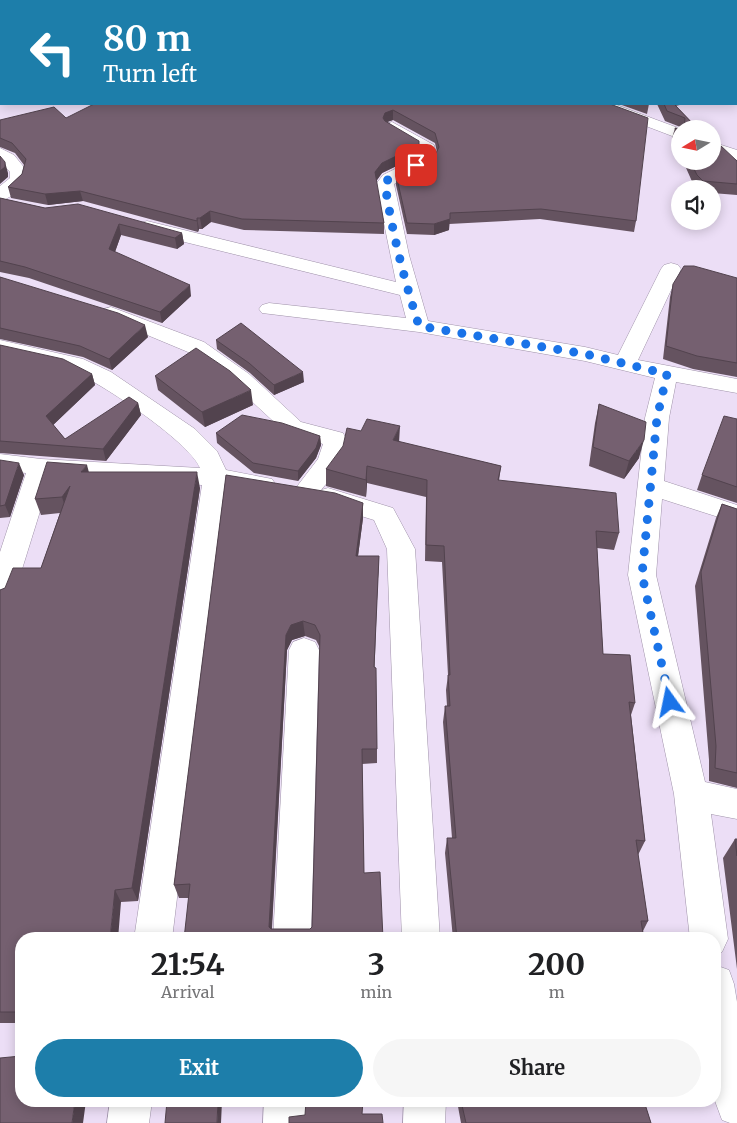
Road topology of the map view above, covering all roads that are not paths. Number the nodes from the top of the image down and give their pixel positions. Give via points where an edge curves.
1 (604, 105) edge
2 (392, 127) edge
3 (671, 131) edge
4 (721, 150) edge
5 (0, 153) edge
6 (737, 156) edge
7 (4, 201) edge
8 (126, 221) edge
9 (671, 269) dead end
10 (408, 291) junction
11 (93, 307) edge
12 (269, 309) dead end
13 (419, 326) junction
14 (0, 347) edge
15 (625, 364) junction
16 (667, 374) junction
17 (737, 386) edge
18 (0, 462) edge
19 (41, 467) junction
20 (216, 477) junction
21 (650, 486) junction
22 (305, 493) junction
23 (737, 514) edge
24 (0, 595) edge
25 (304, 650) dead end
26 (691, 794) junction
27 (737, 804) edge
28 (154, 932) edge
29 (292, 932) edge
30 (421, 932) edge
31 (708, 932) edge
32 (721, 1012) edge
33 (730, 1055) edge
34 (737, 1105) edge
35 (130, 1107) edge
36 (284, 1107) edge
37 (425, 1107) edge
38 (128, 1123) edge
39 (284, 1123) edge
40 (424, 1123) edge

1 - 3 street
2 - 10 street via 428,148 430,154 429,158 389,178 385,184
4 - 6 street
5 - 7 street via 19,171 18,179
8 - 10 street
9 - 15 street
10 - 13 street
11 - 22 street via 196,347 241,379 293,427 334,439 333,455
12 - 13 street
13 - 15 street via 585,354
14 - 20 street via 75,364 103,377 186,434 208,457
15 - 16 street
16 - 17 street
16 - 21 street via 657,418
18 - 19 street
19 - 20 street
19 - 24 street
20 - 22 street
20 - 28 street
21 - 23 street
21 - 26 street via 642,575
22 - 30 street via 339,499 384,514 402,548
25 - 29 street
26 - 27 street
26 - 31 street
32 - 33 street
33 - 34 street
35 - 38 street
36 - 39 street
37 - 40 street

